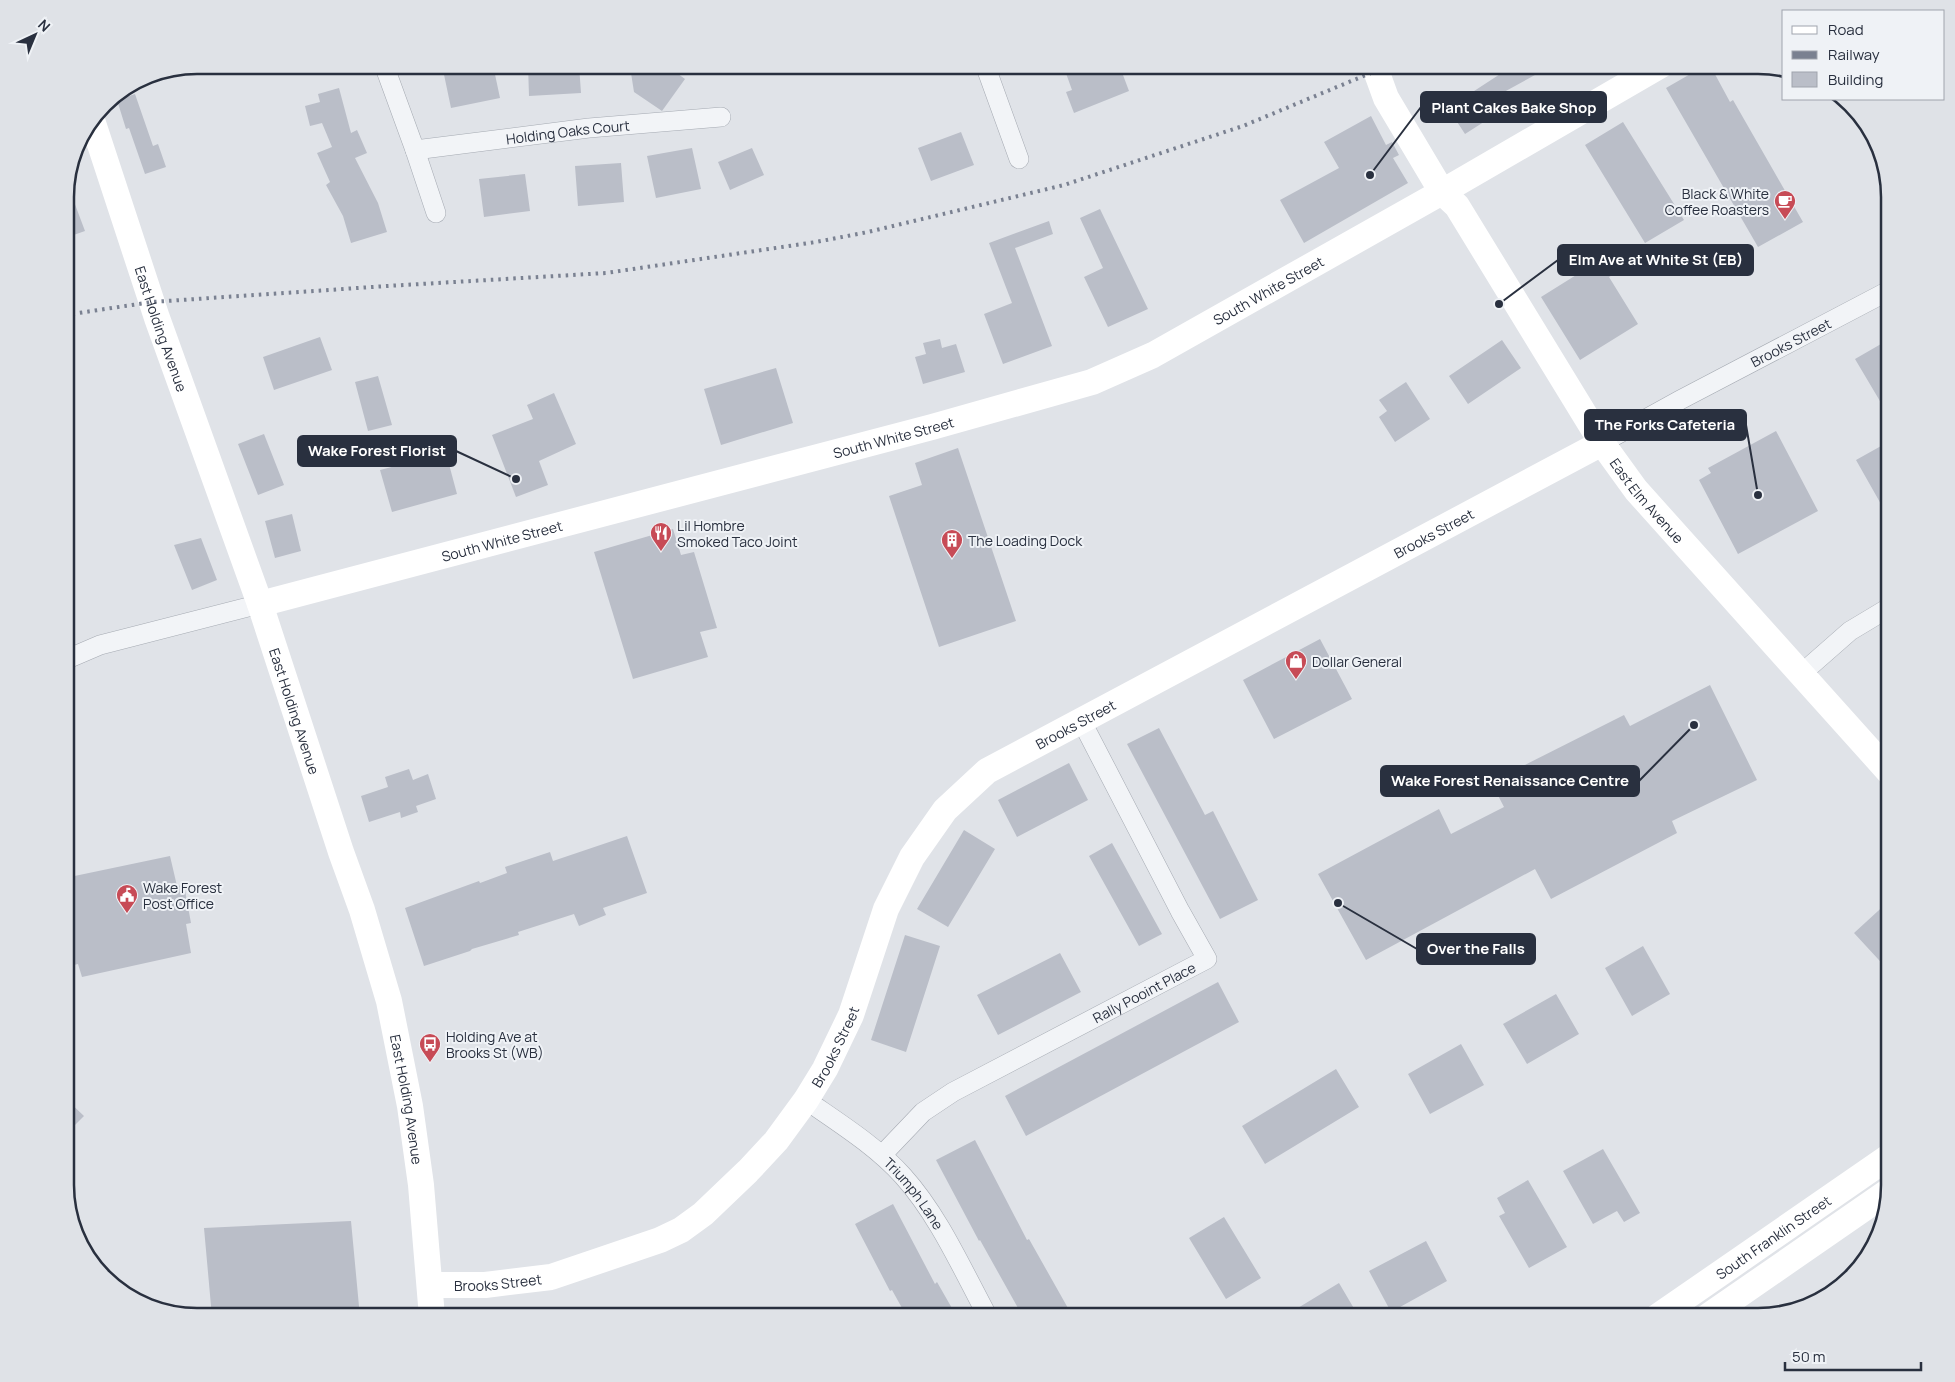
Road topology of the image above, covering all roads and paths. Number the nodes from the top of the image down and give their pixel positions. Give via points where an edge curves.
1 (387, 74) edge
2 (988, 74) edge
3 (1377, 74) edge
4 (1645, 74) edge
5 (721, 117) dead end
6 (95, 129) edge
7 (416, 150) junction
8 (1019, 159) dead end
9 (1442, 192) junction
10 (436, 213) dead end
11 (1881, 295) edge
12 (1602, 443) junction
13 (260, 604) junction
14 (1881, 612) edge
15 (74, 656) edge
16 (1801, 674) junction
17 (1081, 720) junction
18 (1881, 764) edge
19 (806, 1100) junction
20 (882, 1155) junction
21 (1881, 1162) edge
22 (1880, 1198) edge
23 (430, 1285) junction
24 (431, 1308) edge
25 (983, 1308) edge
26 (1670, 1308) edge
27 (1720, 1308) edge

1 - 7 street
2 - 8 street
3 - 9 street, East Elm Avenue via 1386,98
4 - 9 street, South White Street
5 - 7 street, Holding Oaks Court via 589,128
6 - 13 street, East Holding Avenue via 157,318
7 - 10 street
9 - 12 street, East Elm Avenue via 1457,206
9 - 13 street, South White Street via 1153,355 1092,382
11 - 12 street, Brooks Street
12 - 16 street, East Elm Avenue via 1636,490
12 - 17 street, Brooks Street
13 - 15 street, South White Street via 100,645
13 - 23 street, East Holding Avenue via 389,1001 410,1106
14 - 16 street via 1850,631
16 - 18 street, East Elm Avenue
17 - 19 street, Brooks Street via 986,770 945,810 912,857 886,909 850,1015
17 - 20 street, Rally Pooint Place via 1207,958 953,1092 923,1112
19 - 20 street, Triumph Lane
19 - 23 street, Brooks Street via 748,1172 704,1214 681,1230 551,1277 486,1285
20 - 25 street, Triumph Lane via 926,1204
21 - 26 street, South Franklin Street
22 - 27 street, South Franklin Street
23 - 24 street, East Holding Avenue

